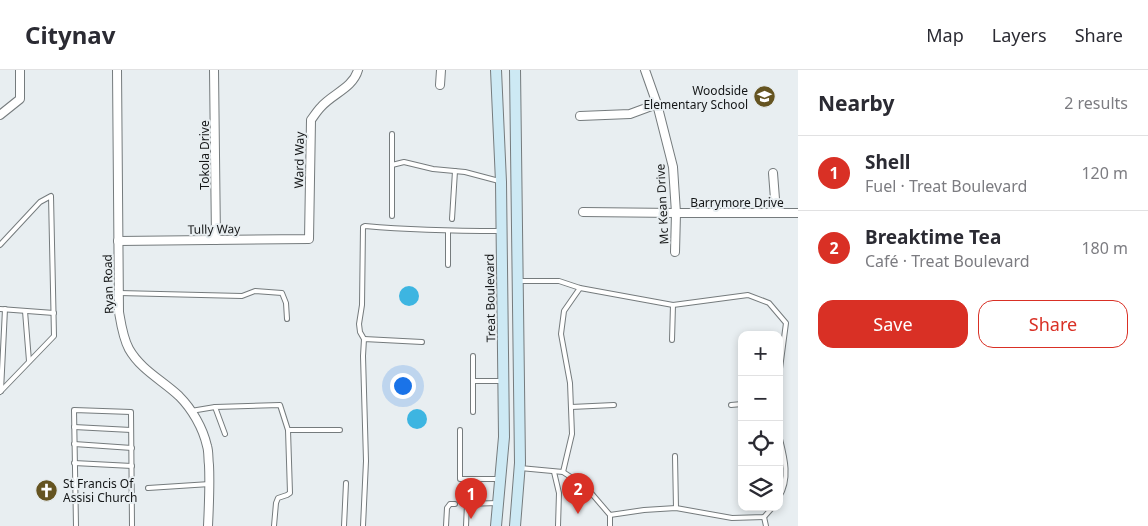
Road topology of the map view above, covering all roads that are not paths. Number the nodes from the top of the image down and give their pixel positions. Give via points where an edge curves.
1 (20, 70) edge
2 (117, 70) edge
3 (214, 70) edge
4 (358, 70) edge
5 (441, 70) edge
6 (496, 70) edge
7 (515, 70) edge
8 (645, 70) edge
9 (440, 85) dead end
10 (657, 104) junction
11 (0, 115) edge
12 (580, 116) dead end
13 (392, 134) dead end
14 (392, 165) junction
15 (455, 171) junction
16 (772, 173) dead end
17 (501, 182) junction
18 (583, 212) dead end
19 (776, 212) junction
20 (676, 213) junction
21 (798, 213) edge
22 (392, 216) dead end
23 (452, 219) dead end
24 (448, 231) junction
25 (501, 231) junction
26 (309, 239) joint
27 (216, 240) junction
28 (118, 242) junction
29 (0, 245) edge
30 (675, 252) dead end
31 (448, 265) dead end
32 (517, 281) junction
33 (580, 288) junction
34 (119, 292) junction
35 (673, 305) junction
36 (2, 309) edge
37 (25, 311) junction
38 (54, 313) junction
39 (287, 319) dead end
40 (364, 340) junction
41 (672, 340) dead end
42 (422, 342) dead end
43 (783, 346) edge
44 (473, 356) dead end
45 (29, 362) junction
46 (473, 381) junction
47 (503, 381) junction
48 (1, 392) edge
49 (738, 404) edge
50 (731, 405) dead end
51 (614, 406) dead end
52 (215, 407) junction
53 (571, 407) junction
54 (191, 411) junction
55 (473, 412) dead end
56 (74, 427) junction
57 (131, 430) junction
58 (288, 430) junction
59 (340, 430) dead end
60 (460, 430) dead end
61 (225, 434) dead end
62 (74, 444) junction
63 (132, 448) junction
64 (783, 452) edge
65 (674, 456) dead end
66 (74, 462) junction
67 (132, 466) junction
68 (519, 468) junction
69 (554, 472) junction
70 (563, 472) junction
71 (500, 479) junction
72 (346, 483) dead end
73 (210, 484) junction
74 (148, 488) dead end
75 (783, 491) edge
76 (498, 503) junction
77 (454, 506) dead end
78 (676, 508) junction
79 (769, 511) edge
80 (610, 515) junction
81 (764, 517) junction
82 (76, 526) edge
83 (132, 526) edge
84 (208, 526) edge
85 (274, 526) edge
86 (344, 526) edge
87 (363, 526) edge
88 (446, 526) edge
89 (466, 526) edge
90 (496, 526) edge
91 (515, 526) edge
92 (558, 526) edge
93 (610, 526) edge
94 (766, 526) edge

1 - 11 street via 20,99
2 - 28 street, Ryan Road
3 - 27 street, Tokola Drive
4 - 26 street, Ward Way via 350,83 321,106 311,120
5 - 9 street
6 - 17 main road, Treat Boulevard
7 - 32 main road
8 - 10 street, Mc Kean Drive
10 - 12 street via 630,114
10 - 20 street, Mc Kean Drive via 674,167
13 - 14 lane
14 - 15 lane via 404,162
14 - 22 lane
15 - 17 lane
15 - 23 lane
16 - 19 street
17 - 25 main road, Treat Boulevard
18 - 20 street, Barrymore Drive
19 - 20 street, Barrymore Drive
19 - 21 street, Barrymore Drive
20 - 30 street, Mc Kean Drive
24 - 25 lane
24 - 31 lane
24 - 40 lane via 363,227 359,324
25 - 47 main road, Treat Boulevard
26 - 27 street, Tully Way
27 - 28 street, Tully Way
28 - 34 street, Ryan Road
29 - 38 lane via 40,202 51,196
32 - 33 lane via 559,281
32 - 68 main road
33 - 35 lane
33 - 53 lane via 564,311 561,334
34 - 39 lane via 242,296 255,291 282,293
34 - 54 street, Ryan Road via 122,331 129,348 137,360
35 - 41 lane
35 - 43 lane via 748,295 769,303 786,323
36 - 37 lane
36 - 48 lane
37 - 38 lane
37 - 45 lane
38 - 45 lane via 54,336
40 - 42 lane
40 - 87 lane via 366,461
44 - 46 lane
45 - 48 lane
46 - 47 lane
46 - 55 lane
47 - 71 main road, Treat Boulevard via 504,437
49 - 50 lane
51 - 53 lane
52 - 54 lane
52 - 58 lane via 280,405
52 - 61 lane
53 - 70 lane via 572,434
54 - 73 street, Ryan Road via 208,446
56 - 57 lane
56 - 57 lane via 74,410 131,412
56 - 62 lane
57 - 63 lane
58 - 59 lane
58 - 85 lane via 290,493 278,498
60 - 71 lane via 460,479
62 - 63 lane
62 - 66 lane
63 - 67 lane
64 - 75 lane via 786,464
65 - 78 lane
66 - 67 lane
66 - 82 lane
67 - 83 lane
68 - 69 lane
68 - 91 main road
69 - 70 lane
69 - 92 lane via 559,493
70 - 80 lane via 586,487
71 - 76 main road, Treat Boulevard
72 - 86 lane
73 - 74 lane
73 - 84 street, Ryan Road
76 - 89 lane via 465,504
76 - 90 main road, Treat Boulevard
77 - 88 lane via 450,504 447,508
78 - 80 lane
78 - 81 lane via 732,518
79 - 81 lane
80 - 93 lane
81 - 94 lane

